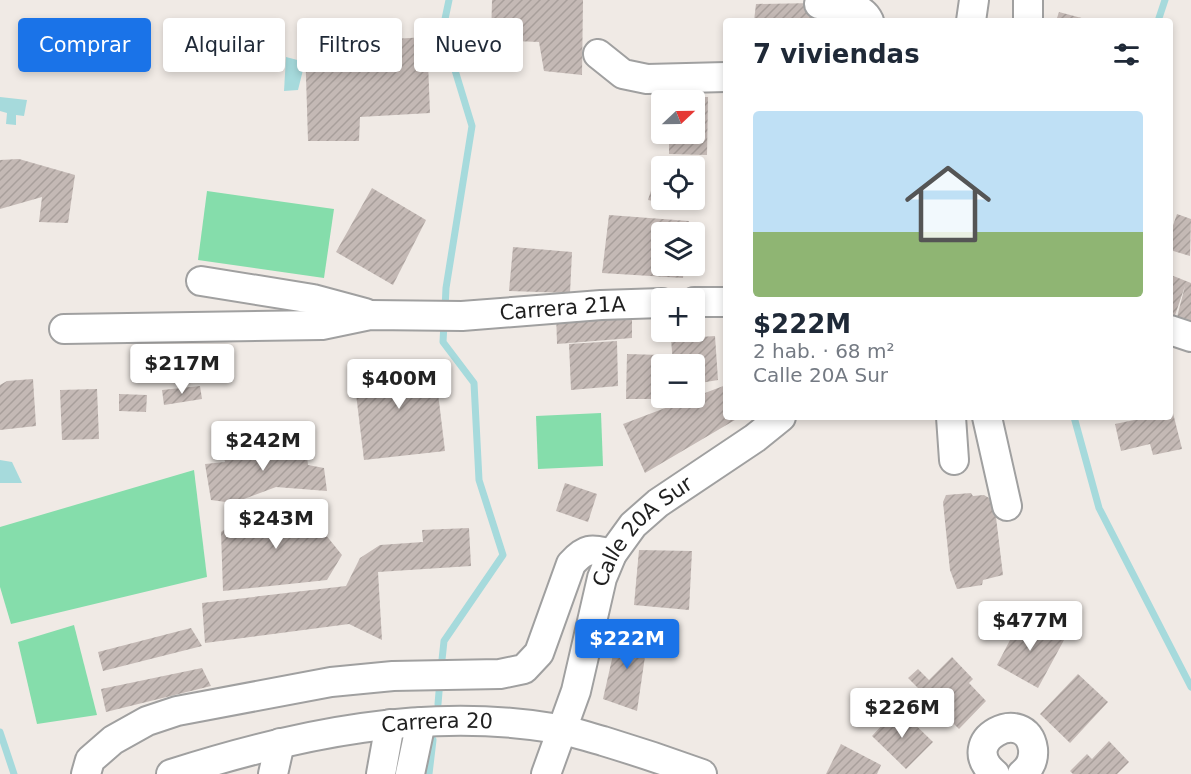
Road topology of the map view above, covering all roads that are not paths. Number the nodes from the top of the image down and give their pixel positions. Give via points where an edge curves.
1 (974, 0) edge
2 (1029, 0) edge
3 (819, 4) dead end
4 (868, 18) edge
5 (971, 18) edge
6 (1028, 18) edge
7 (598, 54) dead end
8 (723, 77) edge
9 (201, 281) dead end
10 (705, 302) edge
11 (723, 302) edge
12 (651, 303) edge
13 (370, 315) junction
14 (64, 328) dead end
15 (1173, 331) edge
16 (1191, 337) edge
17 (777, 420) edge
18 (951, 420) edge
19 (988, 420) edge
20 (954, 460) dead end
21 (1007, 506) dead end
22 (612, 554) junction
23 (421, 722) junction
24 (390, 724) junction
25 (561, 729) junction
26 (280, 743) junction
27 (989, 772) edge
28 (86, 774) edge
29 (171, 774) edge
30 (273, 774) edge
31 (381, 774) edge
32 (411, 774) edge
33 (546, 774) edge
34 (702, 774) edge
35 (1023, 774) edge

1 - 5 street
2 - 6 street
3 - 4 street via 856,8
7 - 8 street via 623,74 647,79
9 - 13 street via 313,299
10 - 11 street
12 - 13 street, Carrera 21A via 462,316
13 - 14 street via 322,325
15 - 16 street
17 - 22 street, Calle 20A Sur via 658,502 633,525
18 - 20 street
19 - 21 street
22 - 25 street, Calle 20A Sur via 602,578 576,691
22 - 28 street via 591,549 571,564 539,653 524,669 500,674 393,676 331,682 177,711 147,721 113,740 90,760
23 - 24 street, Carrera 20
23 - 25 street, Carrera 20 via 510,722
23 - 32 street
24 - 26 street, Carrera 20
24 - 31 street
25 - 33 street, Calle 20A Sur
25 - 34 street, Carrera 20
26 - 29 street, Carrera 20
26 - 30 street
27 - 35 street via 983,753 988,737 994,731 1011,727 1031,742 1033,759

